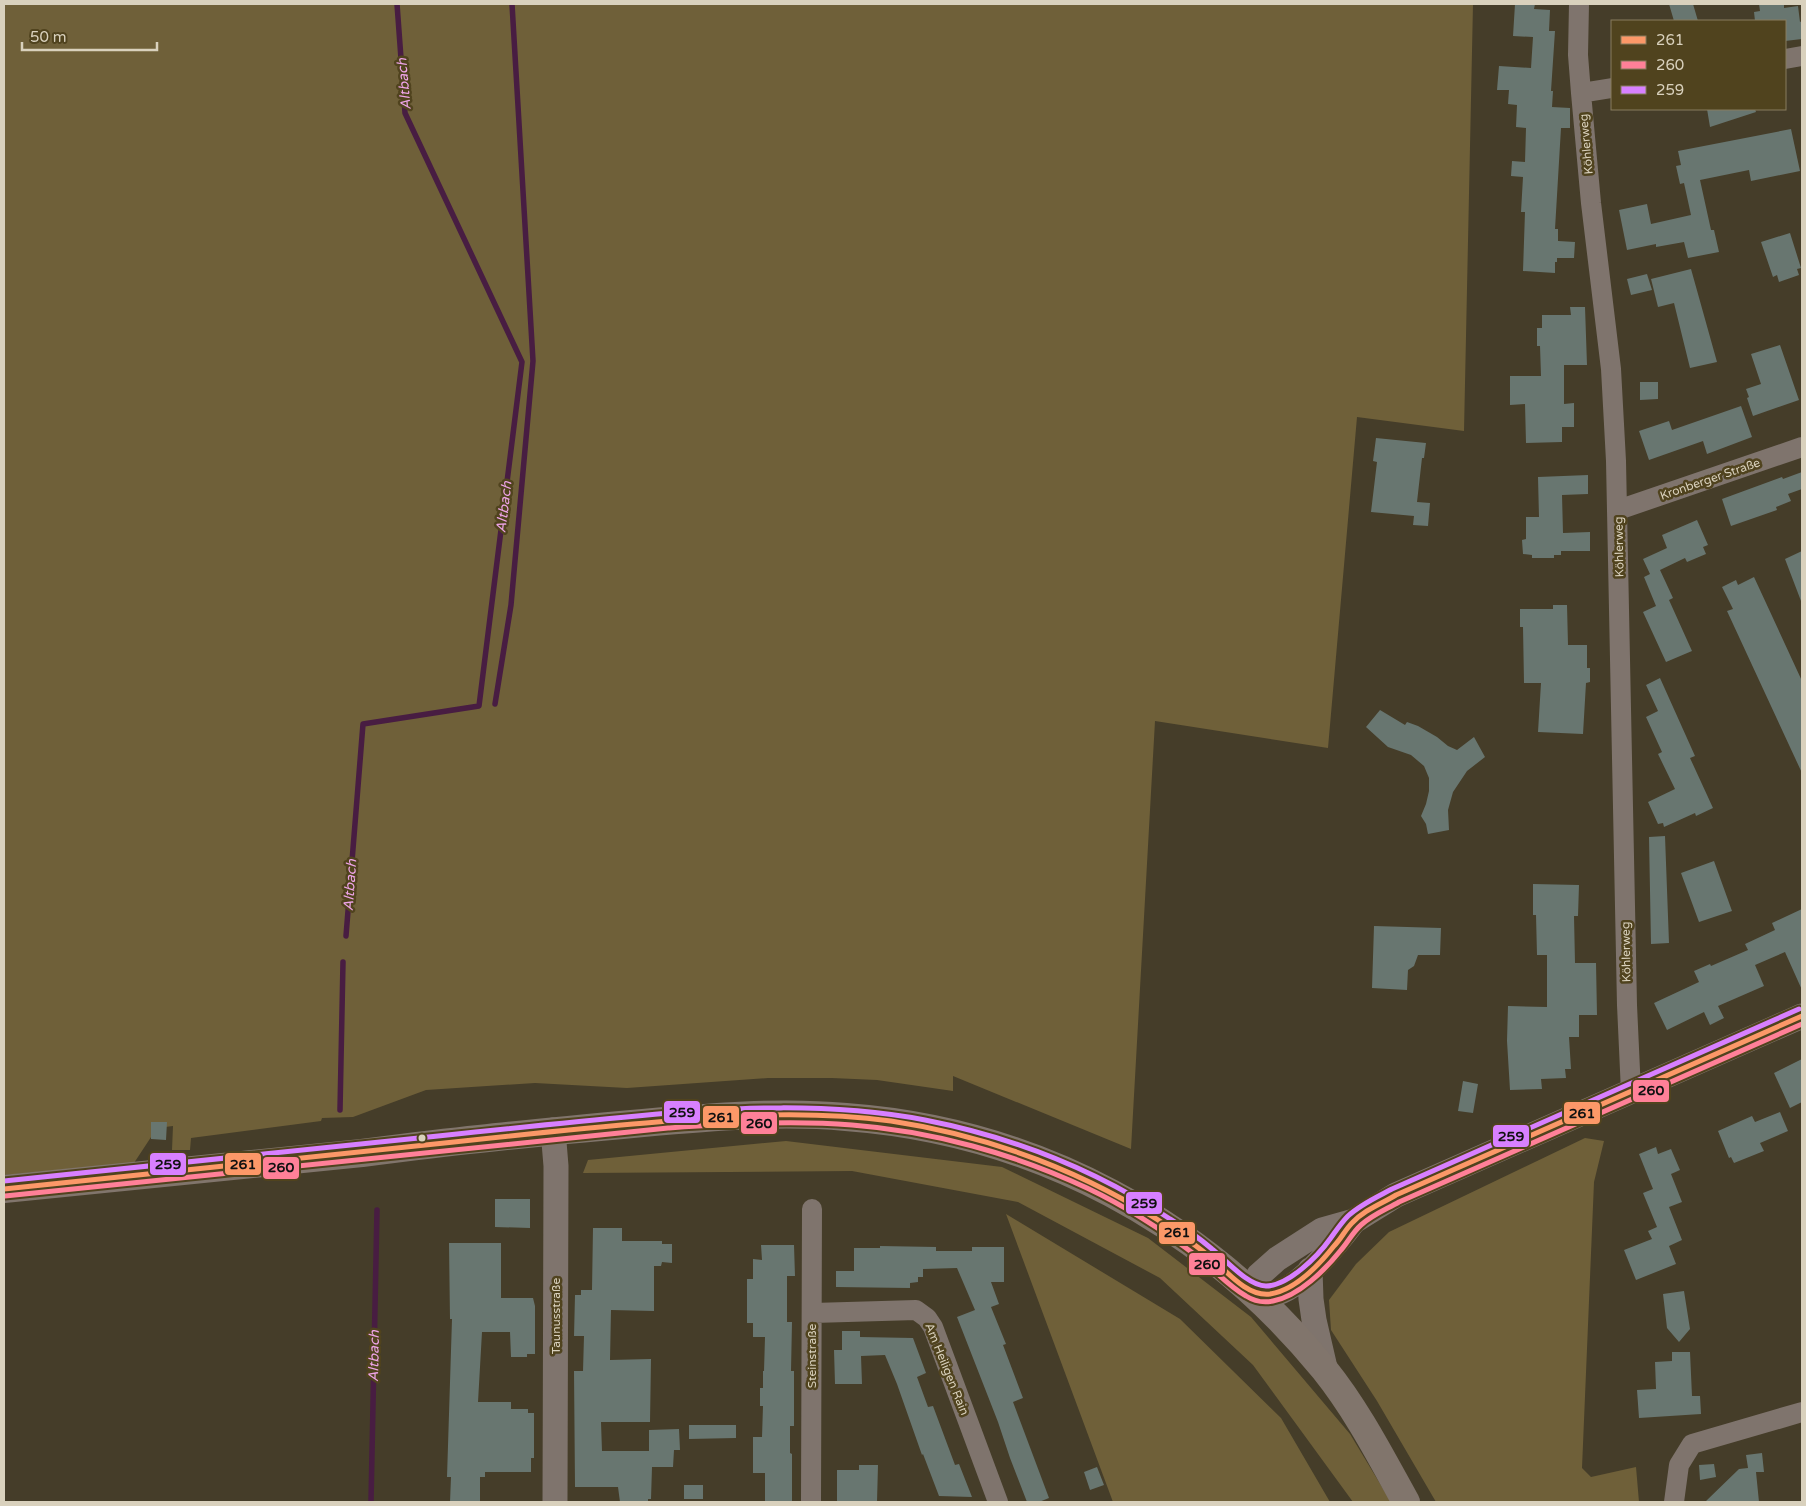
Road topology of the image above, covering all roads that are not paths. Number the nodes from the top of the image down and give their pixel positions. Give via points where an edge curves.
1 (1579, 4) edge
2 (1802, 56) edge
3 (1786, 59) edge
4 (1611, 88) edge
5 (1581, 93) junction
6 (1802, 448) edge
7 (1618, 510) junction
8 (1802, 1016) edge
9 (1631, 1092) junction
10 (553, 1130) junction
11 (4, 1189) edge
12 (812, 1209) dead end
13 (1354, 1220) junction
14 (1310, 1270) junction
15 (1250, 1290) junction
16 (813, 1313) junction
17 (1326, 1372) junction
18 (1802, 1412) edge
19 (555, 1502) edge
20 (811, 1502) edge
21 (998, 1502) edge
22 (1406, 1502) edge
23 (1674, 1502) edge

1 - 5 street, Köhlerweg
2 - 3 street
4 - 5 street
5 - 7 street, Köhlerweg via 1611,369
6 - 7 street, Kronberger Straße
7 - 9 street, Köhlerweg
8 - 9 street
9 - 13 street via 1396,1195
10 - 11 main road
10 - 15 main road via 687,1119 796,1115 875,1119 966,1136 1055,1166 1138,1207 1207,1254
10 - 19 street, Taunusstraße via 556,1166
12 - 16 street, Steinstraße
13 - 14 street
13 - 15 street via 1322,1230 1277,1259 1259,1275
14 - 15 street via 1295,1284 1274,1294
14 - 17 street via 1313,1313
15 - 17 main road
16 - 20 street, Steinstraße
16 - 21 street, Am Heiligen Rain via 916,1310 927,1318
17 - 22 main road via 1361,1424
18 - 23 street via 1692,1444 1679,1465

